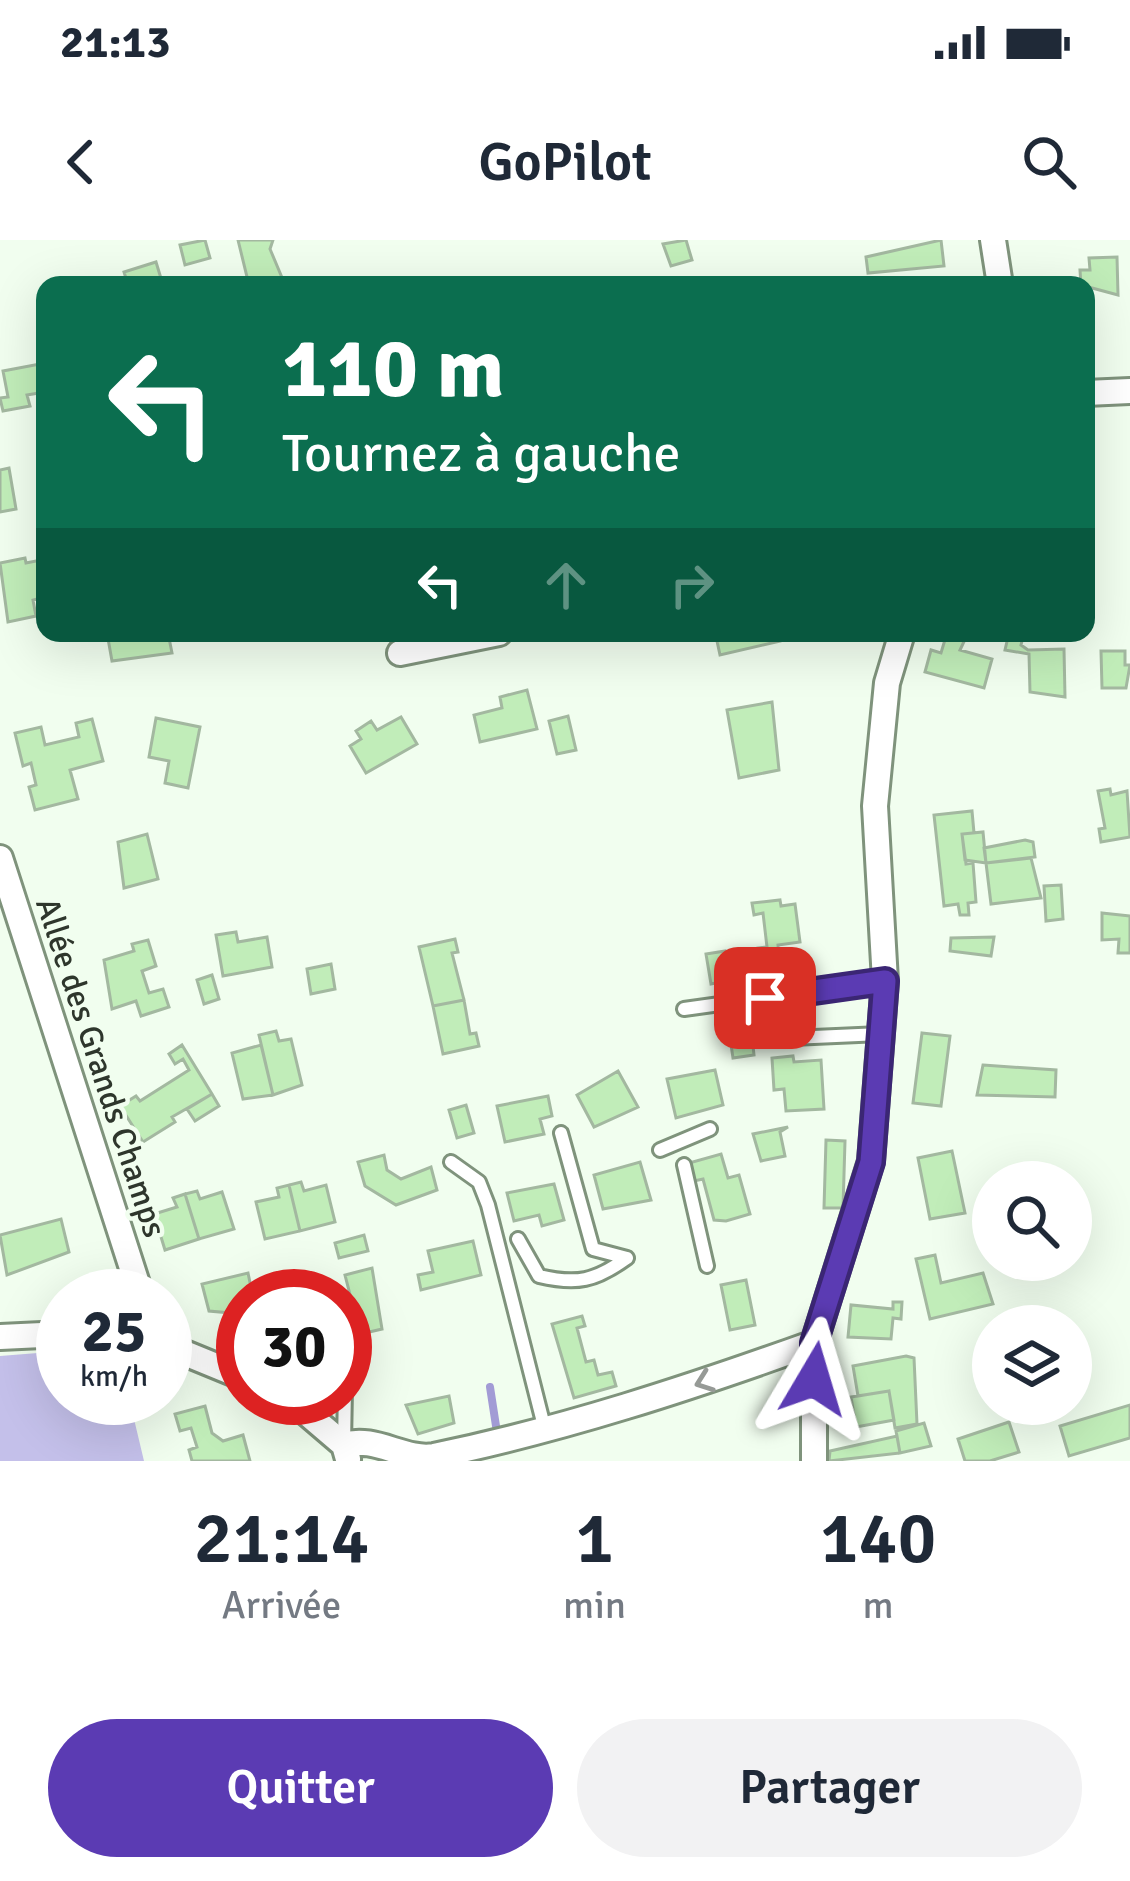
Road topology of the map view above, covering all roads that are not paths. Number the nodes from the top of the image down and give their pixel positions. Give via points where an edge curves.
1 (993, 240) edge
2 (999, 276) edge
3 (1130, 391) edge
4 (1095, 392) edge
5 (454, 642) edge
6 (899, 642) edge
7 (400, 653) dead end
8 (0, 858) edge
9 (885, 981) junction
10 (684, 1010) dead end
11 (882, 1034) junction
12 (769, 1039) dead end
13 (710, 1129) dead end
14 (561, 1133) dead end
15 (660, 1150) dead end
16 (451, 1162) dead end
17 (684, 1166) dead end
18 (518, 1239) dead end
19 (707, 1266) dead end
20 (132, 1269) edge
21 (36, 1335) edge
22 (0, 1337) edge
23 (814, 1343) junction
24 (317, 1425) edge
25 (545, 1430) junction
26 (346, 1453) edge
27 (814, 1461) edge

1 - 2 street
3 - 4 street
5 - 7 street
6 - 9 street via 887,683 875,806
8 - 20 street, Allée des Grands Champs
9 - 10 lane
9 - 11 street
11 - 12 lane
11 - 23 street via 871,1162
13 - 15 lane
14 - 18 lane via 593,1250 627,1258 596,1281 568,1283 538,1276
16 - 25 lane via 479,1182 488,1204
17 - 19 lane
21 - 22 street
23 -> 25 street
23 - 27 street
24 - 26 street
25 - 26 street via 425,1457 373,1444

